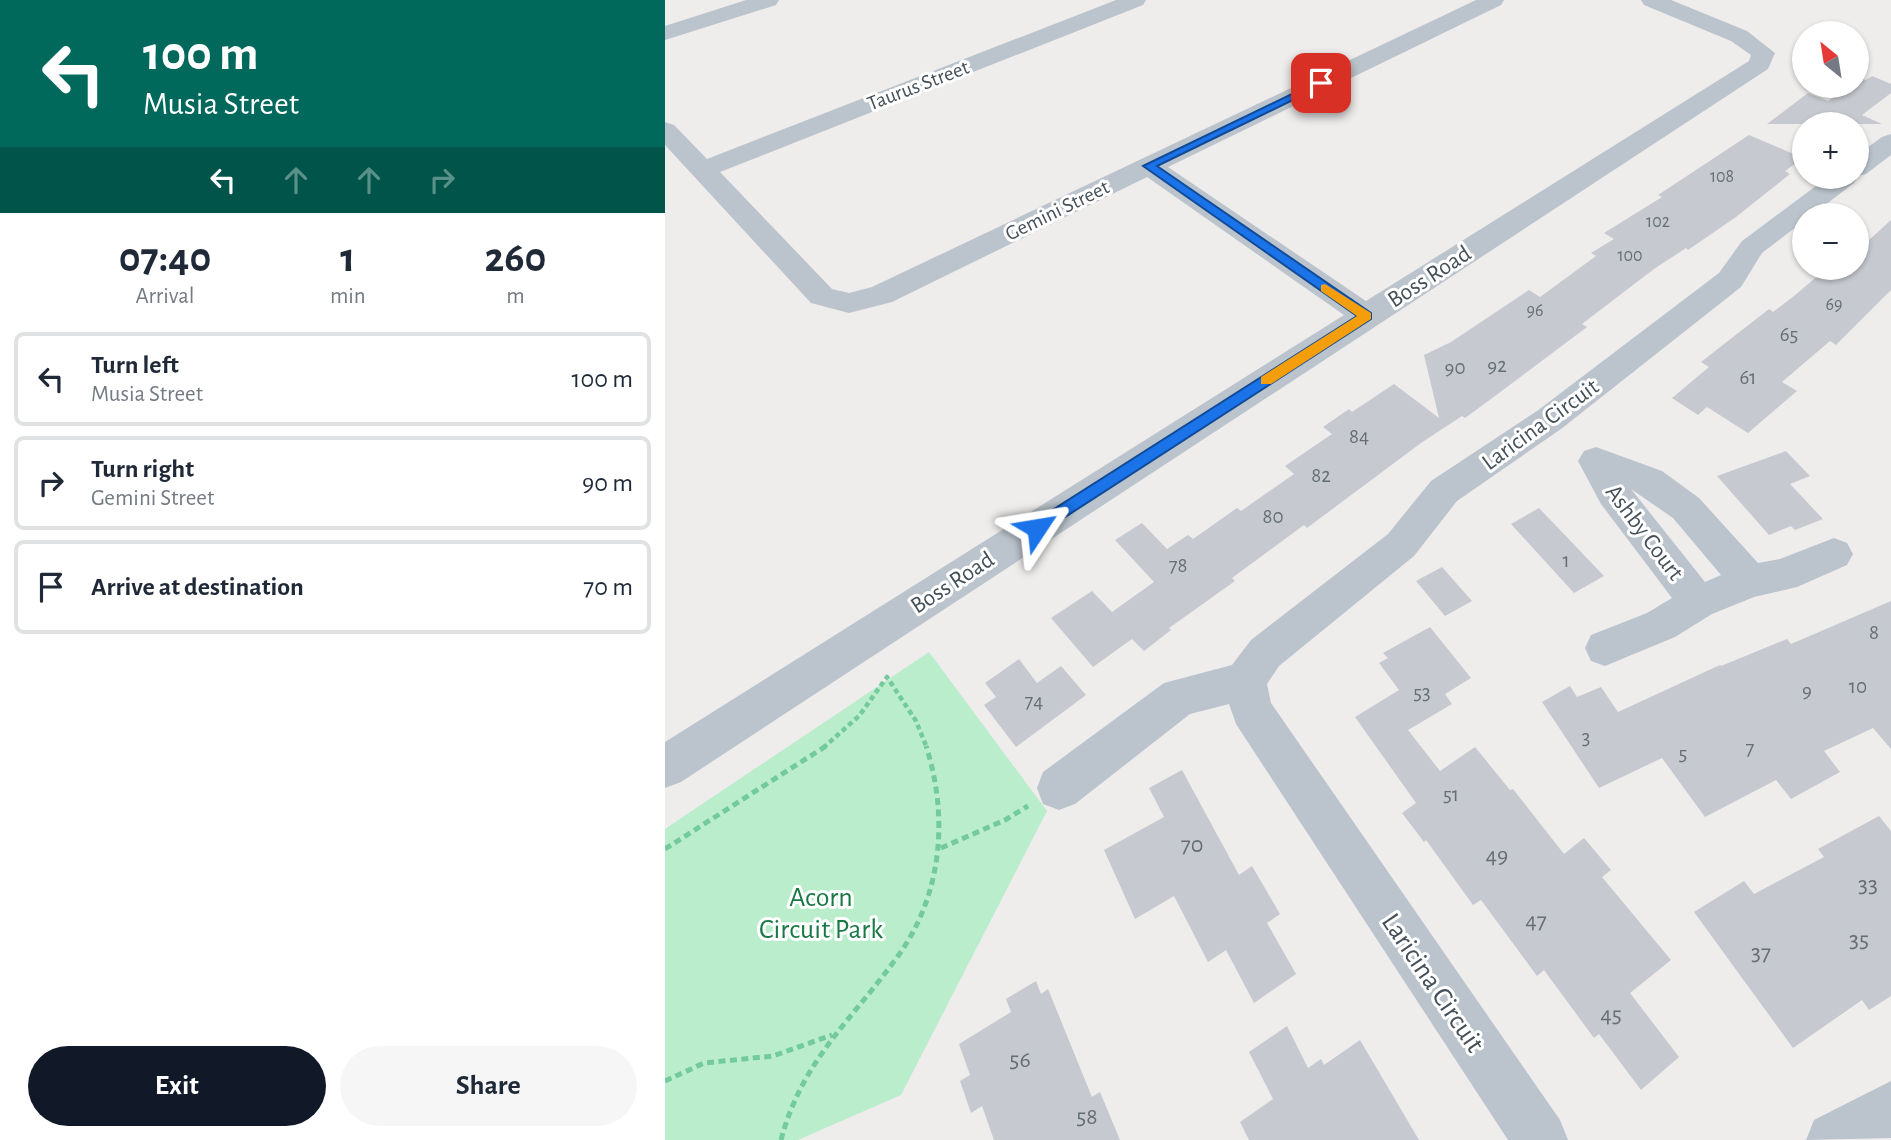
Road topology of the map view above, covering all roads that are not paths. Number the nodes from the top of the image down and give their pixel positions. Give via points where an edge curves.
1 (768, 0) edge
2 (1135, 0) edge
3 (1493, 0) edge
4 (1653, 0) edge
5 (665, 33) edge
6 (665, 131) edge
7 (1891, 142) edge
8 (1869, 159) edge
9 (1149, 166) junction
10 (701, 170) junction
11 (1829, 189) edge
12 (1366, 316) junction
13 (1549, 420) junction
14 (1595, 461) junction
15 (1834, 554) dead end
16 (1750, 581) junction
17 (1698, 602) junction
18 (1605, 648) dead end
19 (1245, 681) junction
20 (665, 767) edge
21 (1059, 788) road end
22 (1891, 1108) edge
23 (1540, 1140) edge
24 (1834, 1140) edge

1 - 5 street
2 - 10 street, Taurus Street
3 - 9 street, Gemini Street
4 - 12 street, Boss Road via 1739,36 1763,53 1760,64
6 - 10 street, Gemini Street
7 - 8 street
9 - 10 street, Gemini Street via 881,295 849,303 822,296
9 - 12 street
11 - 13 street, Laricina Circuit via 1752,247 1730,280
12 - 20 street, Boss Road
13 - 14 street, Ashby Court
13 - 19 street, Laricina Circuit via 1444,491 1401,545 1265,653
14 - 16 street, Ashby Court via 1649,481 1686,508
14 - 17 street, Ashby Court via 1613,494
15 - 16 street, Ashby Court via 1783,575
16 - 17 street, Ashby Court
17 - 18 street, Ashby Court via 1661,625
19 - 21 street via 1179,697
19 - 23 street, Laricina Circuit via 1251,710
22 - 24 street

